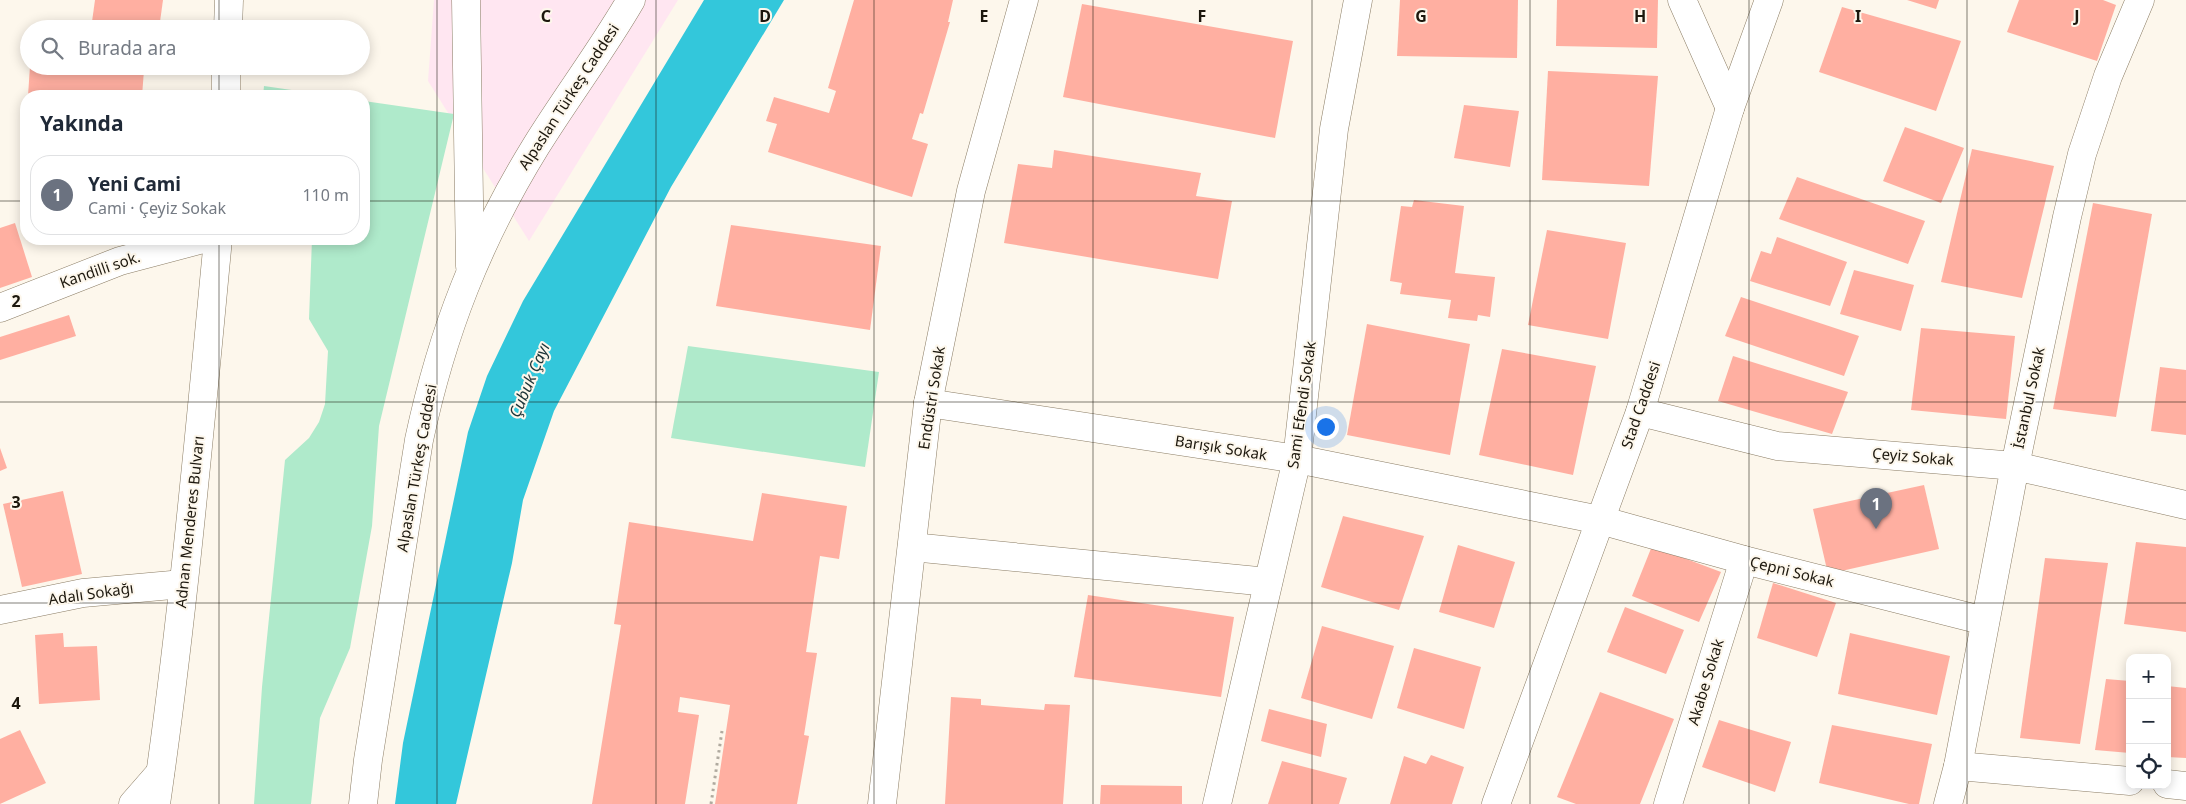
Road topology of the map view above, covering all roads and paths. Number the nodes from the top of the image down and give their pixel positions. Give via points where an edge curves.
1 (228, 0) edge
2 (466, 0) edge
3 (632, 0) edge
4 (1024, 0) edge
5 (1358, 0) edge
6 (1682, 0) edge
7 (1769, 0) edge
8 (2140, 0) edge
9 (228, 20) edge
10 (226, 75) edge
11 (226, 90) edge
12 (1730, 108) junction
13 (180, 245) edge
14 (217, 245) edge
15 (470, 270) junction
16 (0, 308) edge
17 (928, 403) junction
18 (1640, 412) junction
19 (1296, 459) junction
20 (2015, 466) junction
21 (2186, 505) edge
22 (1600, 520) junction
23 (912, 547) junction
24 (1744, 560) junction
25 (1268, 582) junction
26 (182, 584) junction
27 (0, 610) edge
28 (1985, 621) junction
29 (722, 731) dead end
30 (1958, 766) junction
31 (160, 774) junction
32 (2126, 780) edge
33 (2171, 784) edge
34 (2186, 786) edge
35 (133, 804) edge
36 (156, 804) edge
37 (363, 804) edge
38 (711, 804) edge
39 (882, 804) edge
40 (1217, 804) edge
41 (1496, 804) edge
42 (1668, 804) edge
43 (1948, 804) edge

1 - 9 street
2 - 15 street
3 - 15 street, Alpaslan Türkeş Caddesi via 536,146 498,212
4 - 17 street, Endüstri Sokak via 971,191
5 - 19 street, Sami Efendi Sokak via 1334,129
6 - 12 street
7 - 12 street, Stad Caddesi
8 - 20 street, İstanbul Sokak via 2108,76 2082,154
10 - 11 street
12 - 18 street, Stad Caddesi
13 - 16 street, Kandilli sok. via 120,261
14 - 26 street, Adnan Menderes Bulvarı
15 - 37 street, Alpaslan Türkeş Caddesi via 430,389 419,440
17 - 19 street, Barışık Sokak
17 - 23 street, Endüstri Sokak
18 - 20 street, Çeyiz Sokak via 1777,446
18 - 22 street, Stad Caddesi
19 - 22 street, Barışık Sokak
19 - 25 street, Sami Efendi Sokak
20 - 21 street, Çeyiz Sokak
20 - 28 street, İstanbul Sokak
22 - 24 street, Çepni Sokak
22 - 41 street, Stad Caddesi
23 - 25 street
23 - 39 street, Endüstri Sokak
24 - 28 street, Çepni Sokak
24 - 42 street, Akabe Sokak
25 - 40 street, Sami Efendi Sokak
26 - 27 street, Adalı Sokağı via 83,593
26 - 31 street, Adnan Menderes Bulvarı
28 - 30 street, İstanbul Sokak
29 - 38 path
30 - 32 street
30 - 43 street, İstanbul Sokak
31 - 35 street
31 - 36 street, Adnan Menderes Bulvarı
33 - 34 street

